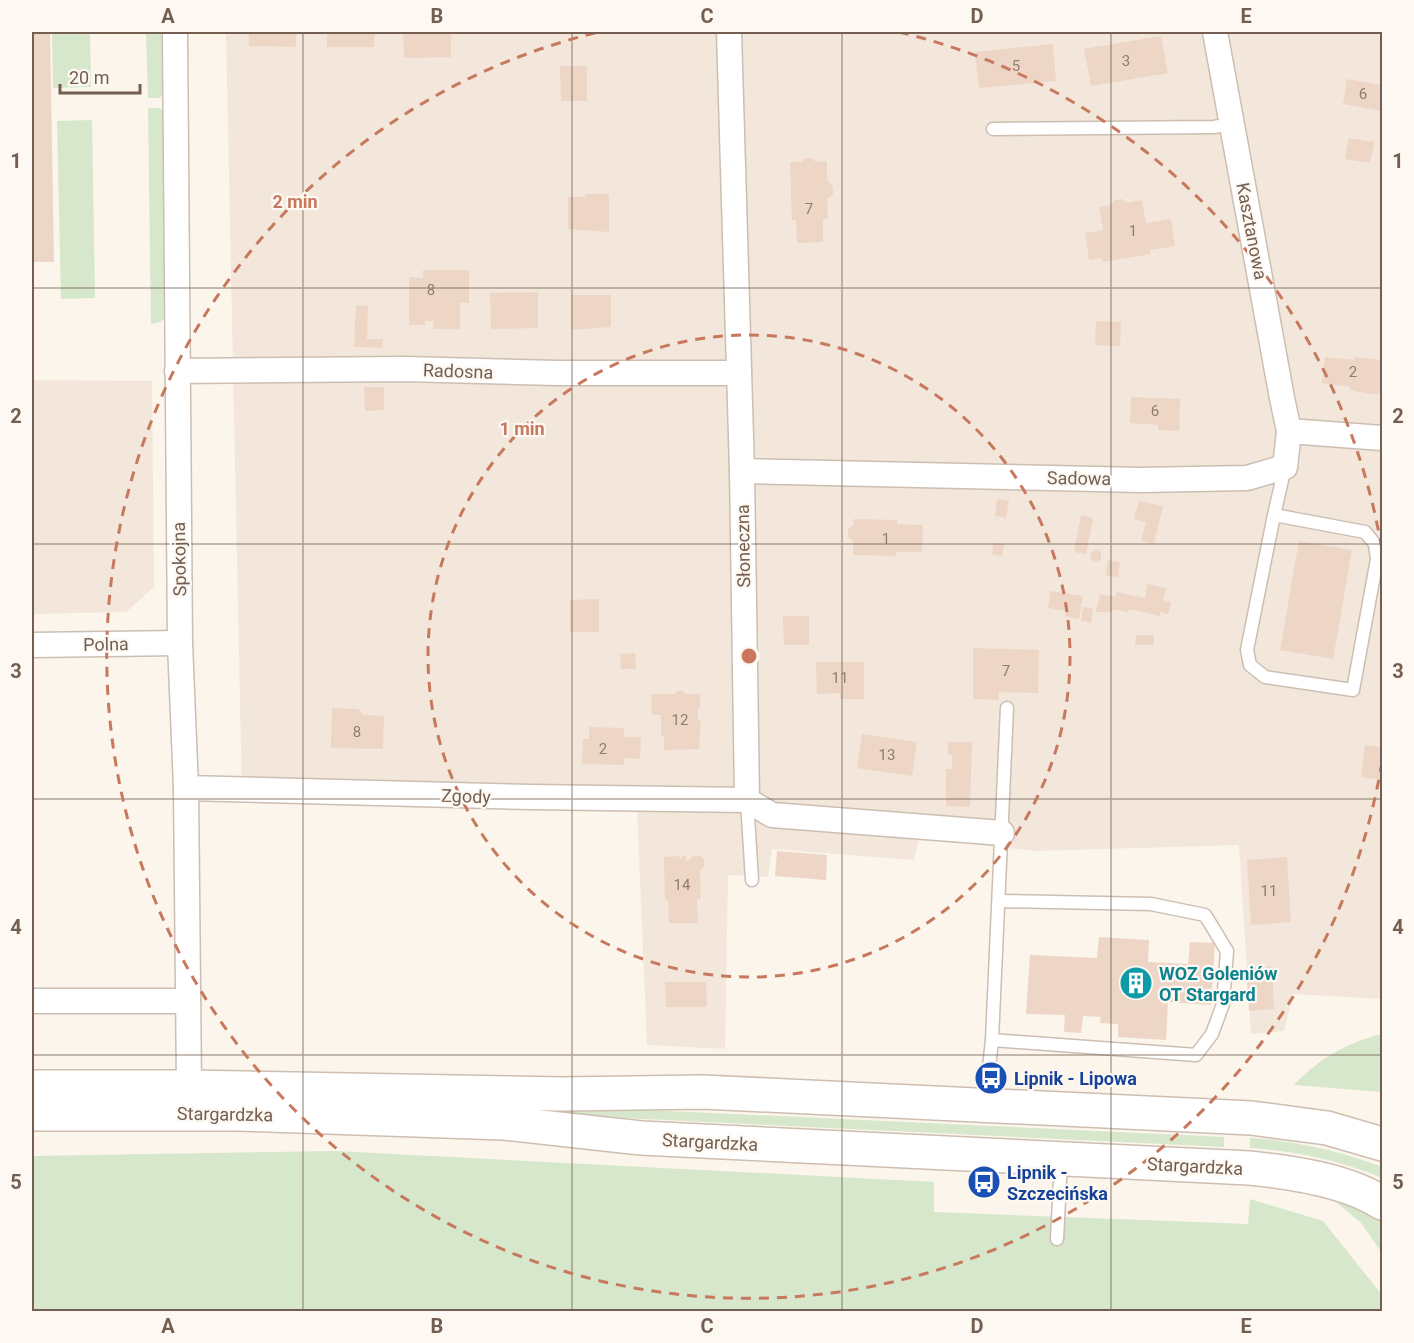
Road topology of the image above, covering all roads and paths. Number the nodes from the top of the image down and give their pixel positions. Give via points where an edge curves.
1 (175, 32) edge
2 (729, 32) edge
3 (1215, 32) edge
4 (1231, 124) junction
5 (993, 129) dead end
6 (177, 371) junction
7 (739, 373) junction
8 (1289, 431) junction
9 (1383, 438) edge
10 (1285, 467) junction
11 (742, 471) junction
12 (1274, 515) junction
13 (180, 643) junction
14 (32, 645) edge
15 (1006, 708) dead end
16 (186, 788) junction
17 (747, 800) junction
18 (1002, 833) junction
19 (752, 880) dead end
20 (999, 901) junction
21 (32, 1001) edge
22 (188, 1001) junction
23 (992, 1040) junction
24 (32, 1087) edge
25 (189, 1087) junction
26 (985, 1106) junction
27 (32, 1114) edge
28 (1383, 1144) edge
29 (1061, 1159) junction
30 (1383, 1203) edge
31 (1057, 1239) dead end

1 - 6 street, Spokojna
2 - 7 street, Słoneczna
3 - 4 street, Kasztanowa
4 - 5 lane
4 - 8 street, Kasztanowa
6 - 7 street, Radosna
6 - 13 street, Spokojna
7 - 11 street, Słoneczna
8 - 9 street
8 - 10 street
10 - 11 street, Sadowa via 1247,478 1141,480
10 - 12 lane
11 - 17 street, Słoneczna
12 - 12 lane via 1365,532 1375,544 1377,559 1353,690 1265,677 1251,665 1247,650
13 - 14 street, Polna
13 - 16 street, Spokojna
15 - 18 lane
16 - 17 street, Zgody
16 - 22 street, Spokojna
17 - 18 street via 771,815
17 - 19 lane
18 - 20 lane
20 - 23 lane
20 - 23 lane via 1151,904 1206,915 1227,951 1223,1004 1212,1034 1196,1055
21 - 22 street
22 - 25 street, Spokojna
23 - 26 lane
24 - 25 main road, Stargardzka
25 - 26 main road, Stargardzka via 562,1094 703,1092
26 - 28 main road, Stargardzka via 1277,1120 1327,1128
27 - 29 main road, Stargardzka via 238,1114 504,1123 641,1138
29 - 30 main road, Stargardzka via 1267,1170 1328,1182
29 - 31 lane

